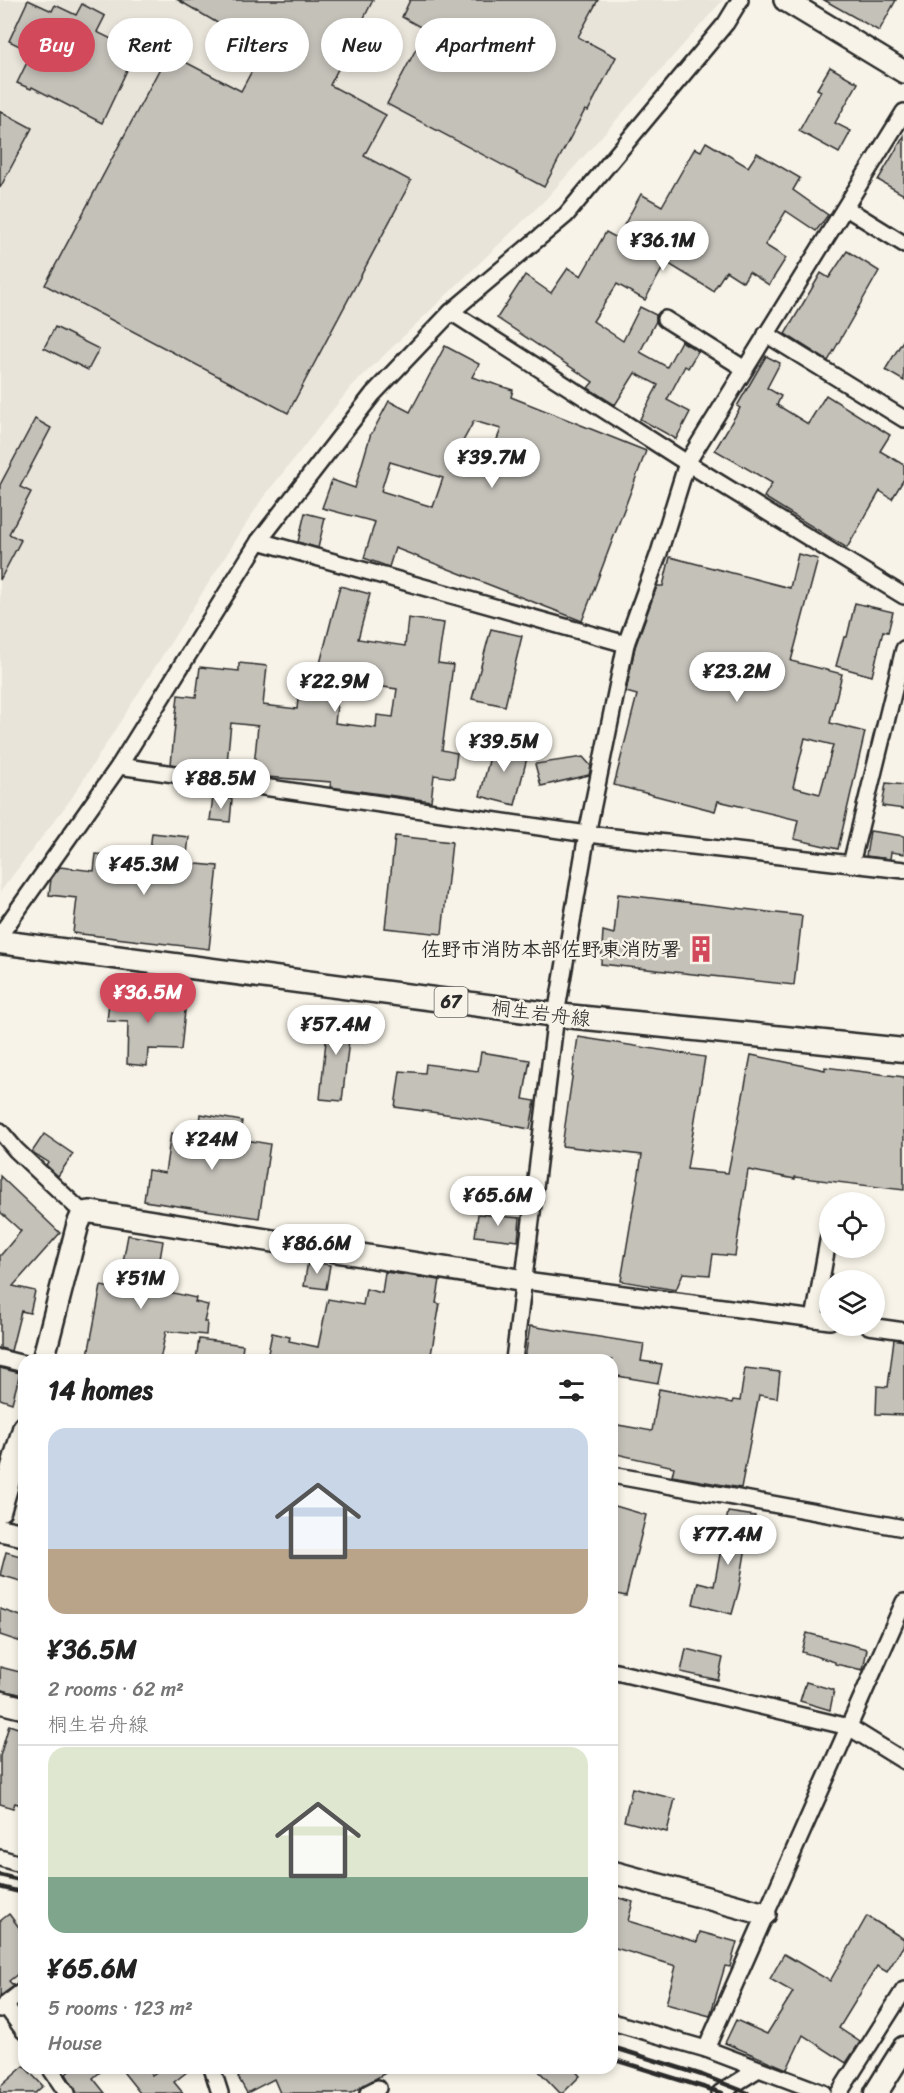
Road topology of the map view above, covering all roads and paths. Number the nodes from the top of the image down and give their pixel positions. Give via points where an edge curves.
1 (740, 0) edge
2 (785, 0) edge
3 (904, 72) edge
4 (904, 112) edge
5 (846, 208) junction
6 (904, 244) edge
7 (451, 312) junction
8 (665, 319) dead end
9 (766, 334) junction
10 (745, 369) junction
11 (904, 419) edge
12 (687, 463) junction
13 (259, 541) junction
14 (904, 596) edge
15 (626, 644) junction
16 (904, 649) edge
17 (119, 766) junction
18 (587, 834) junction
19 (851, 864) junction
20 (904, 870) edge
21 (0, 935) edge
22 (0, 942) edge
23 (556, 1016) junction
24 (904, 1050) edge
25 (0, 1131) edge
26 (83, 1213) junction
27 (825, 1258) edge
28 (525, 1281) junction
29 (813, 1319) junction
30 (819, 1320) edge
31 (885, 1328) edge
32 (904, 1330) edge
33 (45, 1354) edge
34 (515, 1354) edge
35 (0, 1358) edge
36 (18, 1362) edge
37 (18, 1448) edge
38 (618, 1476) edge
39 (0, 1510) edge
40 (904, 1528) edge
41 (0, 1530) edge
42 (18, 1534) edge
43 (904, 1602) edge
44 (618, 1672) edge
45 (0, 1702) edge
46 (18, 1706) edge
47 (849, 1727) junction
48 (904, 1761) edge
49 (0, 1858) edge
50 (18, 1863) edge
51 (618, 1874) edge
52 (765, 1914) junction
53 (904, 1990) edge
54 (18, 1995) edge
55 (3, 2007) edge
56 (18, 2024) edge
57 (618, 2024) edge
58 (904, 2048) edge
59 (706, 2049) junction
60 (757, 2070) junction
61 (54, 2074) edge
62 (214, 2074) edge
63 (67, 2093) edge
64 (220, 2093) edge
65 (720, 2093) edge
66 (823, 2093) edge
67 (839, 2093) edge
68 (876, 2093) edge

1 - 7 street via 726,23 566,215
2 - 3 street
4 - 5 street
5 - 6 street
5 - 9 street
7 - 12 street
7 - 13 street via 373,394
8 - 10 street
9 - 10 street
9 - 11 street
10 - 12 street
12 - 14 street
12 - 15 street
13 - 15 street
13 - 17 street
15 - 18 street
16 - 19 street
17 - 18 street
17 - 21 street
18 - 19 street
18 - 23 street
19 - 20 street
22 - 23 main road, 桐生岩舟線 / 67
23 - 24 main road, 桐生岩舟線 / 67
23 - 28 street
25 - 26 street
26 - 28 street
26 - 33 street
27 - 29 street
28 - 29 street
28 - 34 street
29 - 30 street
31 - 32 street
35 - 36 street
37 - 39 street
38 - 40 street
41 - 42 street
43 - 47 street
44 - 47 street
45 - 46 street
47 - 48 street
47 - 52 street
49 - 50 street
51 - 52 street
52 - 59 street
53 - 67 street
54 - 55 street
55 - 56 street
57 - 59 street
58 - 68 main road
59 - 60 street
60 - 65 street
60 - 66 street
61 - 63 street
62 - 64 street

